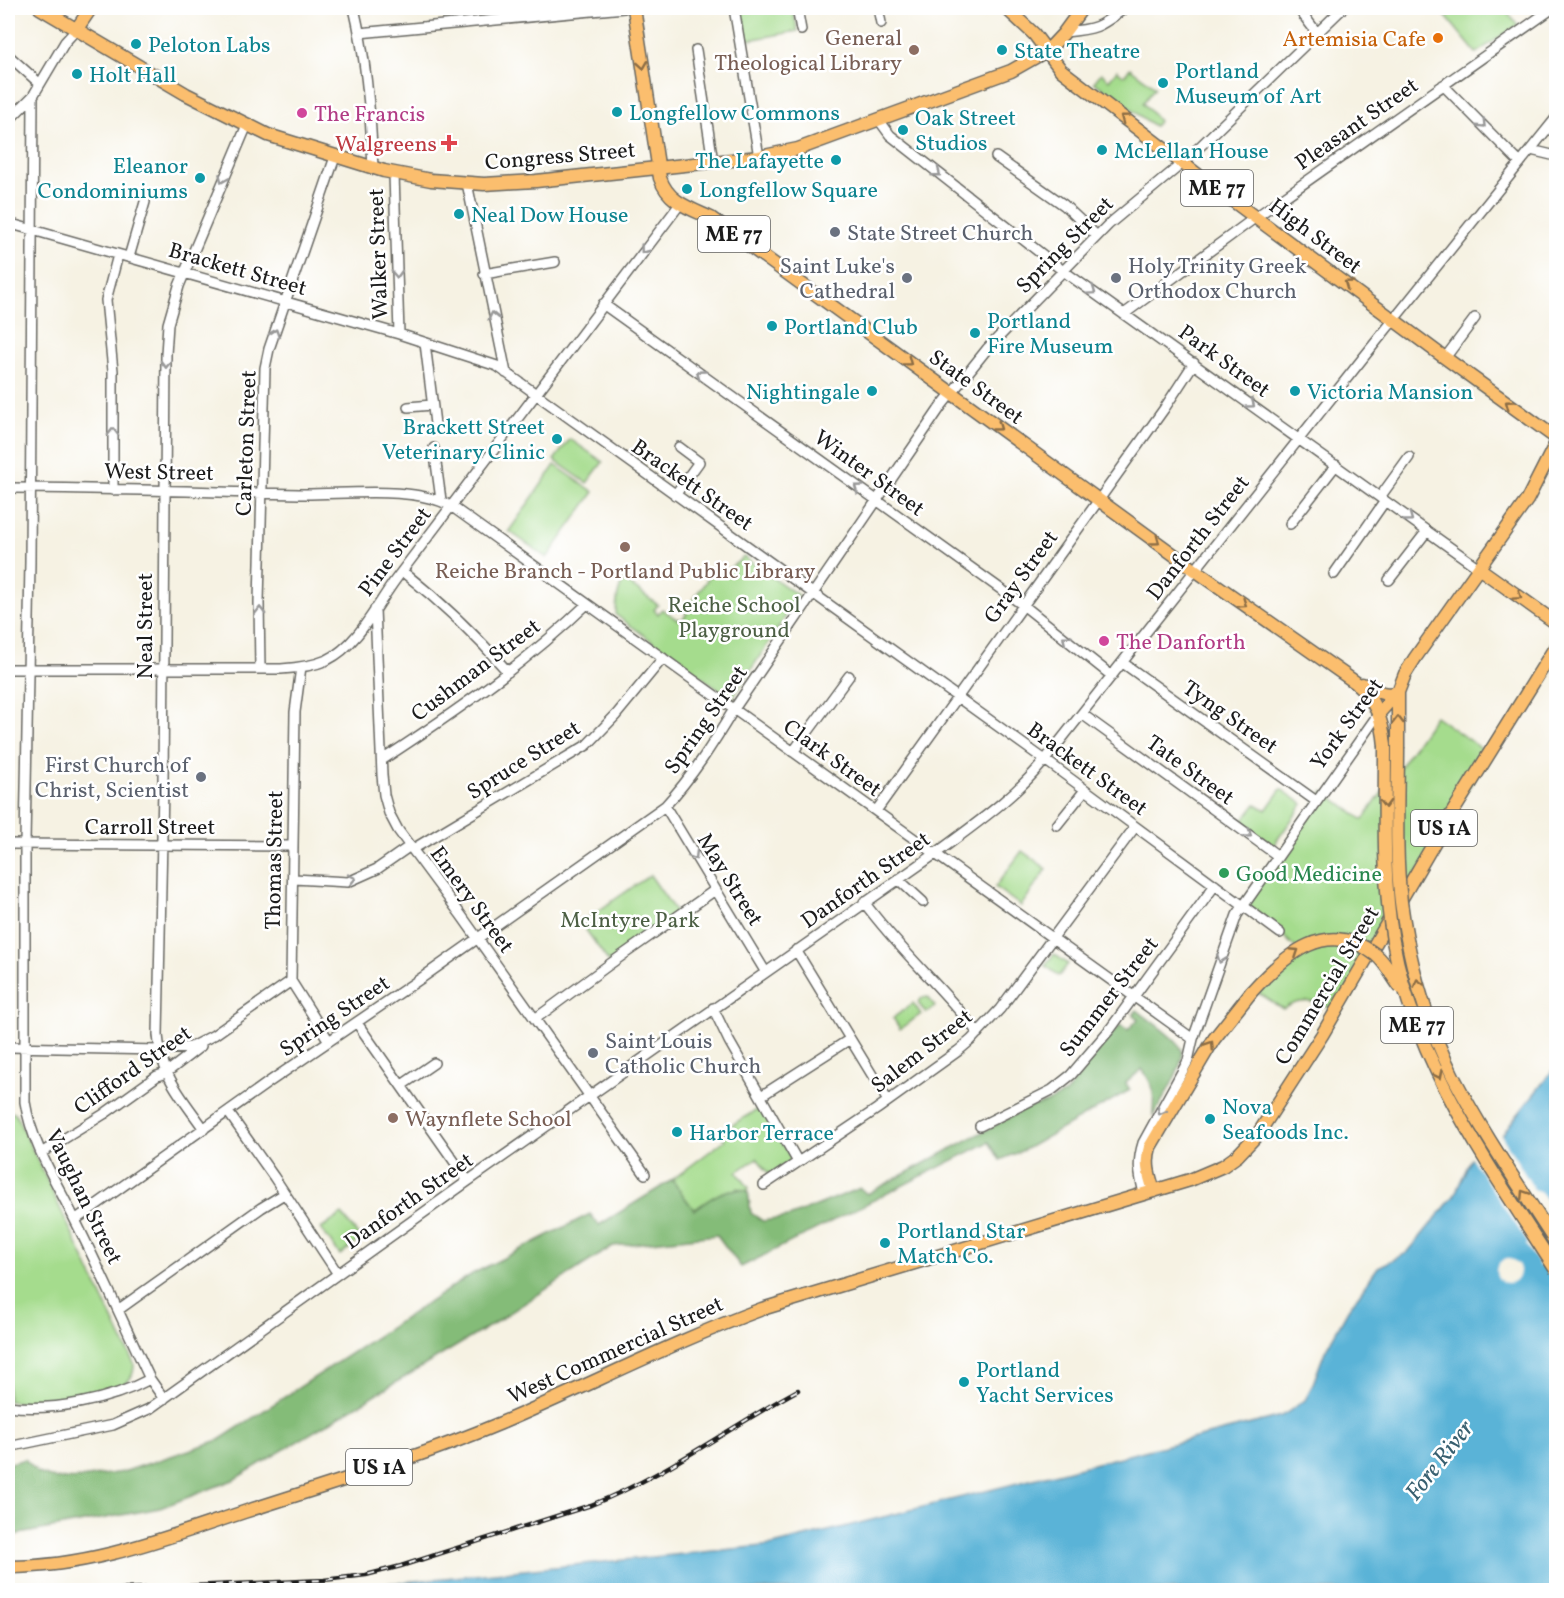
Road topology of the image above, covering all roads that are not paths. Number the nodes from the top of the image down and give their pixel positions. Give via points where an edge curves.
1 (40, 8) edge
2 (91, 8) edge
3 (354, 8) edge
4 (624, 8) edge
5 (634, 8) edge
6 (734, 8) edge
7 (797, 8) edge
8 (878, 8) edge
9 (1006, 8) edge
10 (1082, 8) edge
11 (1125, 8) edge
12 (1298, 8) edge
13 (1343, 8) edge
14 (1553, 8) edge
15 (880, 23) dead end
16 (76, 30) junction
17 (801, 30) dead end
18 (1065, 32) junction
19 (359, 33) junction
20 (1317, 33) junction
21 (696, 50) dead end
22 (1048, 50) junction
23 (8, 55) edge
24 (39, 83) junction
25 (1443, 85) junction
26 (33, 96) junction
27 (1557, 118) edge
28 (8, 120) edge
29 (879, 120) junction
30 (247, 125) junction
31 (1531, 150) junction
32 (1557, 156) edge
33 (335, 157) junction
34 (759, 157) junction
35 (996, 157) dead end
36 (713, 162) junction
37 (1184, 162) junction
38 (1520, 163) junction
39 (658, 168) junction
40 (373, 169) junction
41 (394, 174) junction
42 (466, 183) junction
43 (145, 202) dead end
44 (680, 204) junction
45 (1256, 217) junction
46 (8, 223) edge
47 (33, 231) junction
48 (1097, 236) junction
49 (118, 255) junction
50 (129, 257) junction
51 (555, 262) dead end
52 (1062, 270) junction
53 (184, 273) junction
54 (484, 274) junction
55 (286, 302) junction
56 (603, 304) junction
57 (1124, 314) junction
58 (1475, 318) dead end
59 (1395, 319) junction
60 (399, 334) junction
61 (425, 343) junction
62 (1445, 358) junction
63 (1194, 363) junction
64 (506, 373) junction
65 (951, 393) junction
66 (536, 395) junction
67 (432, 405) junction
68 (408, 407) dead end
69 (435, 424) dead end
70 (1299, 438) junction
71 (1557, 438) edge
72 (1557, 443) edge
73 (679, 447) dead end
74 (434, 448) dead end
75 (1409, 457) dead end
76 (1336, 465) junction
77 (8, 488) edge
78 (30, 488) junction
79 (113, 490) junction
80 (164, 491) junction
81 (263, 493) junction
82 (675, 495) junction
83 (1383, 499) junction
84 (441, 500) junction
85 (1099, 500) junction
86 (876, 501) junction
87 (451, 506) junction
88 (1290, 524) dead end
89 (1427, 531) junction
90 (1480, 569) junction
91 (1195, 570) junction
92 (402, 571) junction
93 (1334, 573) dead end
94 (1389, 580) dead end
95 (814, 594) junction
96 (587, 604) junction
97 (1023, 605) junction
98 (375, 609) junction
99 (1557, 623) edge
100 (1557, 646) edge
101 (663, 658) junction
102 (1123, 663) junction
103 (301, 667) junction
104 (8, 669) edge
105 (28, 669) junction
106 (163, 669) junction
107 (260, 669) junction
108 (508, 672) junction
109 (849, 676) dead end
110 (1112, 676) junction
111 (1355, 682) junction
112 (1398, 692) junction
113 (957, 698) junction
114 (735, 709) junction
115 (1379, 713) junction
116 (1082, 714) junction
117 (793, 752) junction
118 (382, 760) junction
119 (1046, 760) junction
120 (1085, 790) junction
121 (1316, 801) junction
122 (664, 806) junction
123 (876, 811) junction
124 (1057, 825) dead end
125 (1135, 827) junction
126 (8, 844) edge
127 (25, 844) junction
128 (160, 846) junction
129 (292, 846) junction
130 (412, 848) junction
131 (935, 854) junction
132 (1278, 856) junction
133 (294, 879) junction
134 (898, 879) junction
135 (1215, 885) junction
136 (715, 890) junction
137 (864, 902) junction
138 (923, 902) dead end
139 (1243, 905) junction
140 (1280, 933) dead end
141 (477, 937) junction
142 (1052, 938) junction
143 (796, 950) junction
144 (765, 972) junction
145 (291, 981) junction
146 (1407, 995) junction
147 (1134, 997) junction
148 (713, 1008) junction
149 (535, 1020) junction
150 (357, 1023) junction
151 (978, 1033) junction
152 (214, 1035) junction
153 (850, 1039) junction
154 (1192, 1039) junction
155 (329, 1041) junction
156 (8, 1047) edge
157 (24, 1047) junction
158 (159, 1050) junction
159 (434, 1063) dead end
160 (166, 1073) junction
161 (402, 1085) junction
162 (590, 1096) junction
163 (760, 1096) junction
164 (888, 1101) junction
165 (228, 1112) junction
166 (980, 1126) dead end
167 (204, 1129) junction
168 (41, 1153) junction
169 (1237, 1156) joint
170 (798, 1162) junction
171 (645, 1174) dead end
172 (468, 1181) junction
173 (764, 1185) dead end
174 (1149, 1192) junction
175 (284, 1194) junction
176 (75, 1220) junction
177 (1557, 1243) edge
178 (1557, 1270) edge
179 (338, 1274) junction
180 (118, 1310) junction
181 (150, 1379) junction
182 (164, 1399) junction
183 (8, 1406) edge
184 (8, 1446) edge
185 (8, 1567) edge

1 - 16 main road, Congress Street
2 - 16 main road
3 - 19 street
4 - 19 street
5 -> 39 main road, State Street / ME 77
6 - 34 street
7 - 17 street
8 - 15 street
9 - 22 main road, High Street / ME 77
10 - 18 main road, Congress Street
11 - 18 street via 1101,26
12 - 20 street
13 - 20 street, Spring Street
14 - 25 street, Pleasant Street
16 - 24 street
16 - 30 main road, Congress Street
18 - 22 main road, Congress Street
19 - 40 street
20 - 37 street, Spring Street
21 - 36 street
22 - 29 main road, Congress Street via 1011,71
37 -> 22 main road, High Street / ME 77 via 1061,70
23 - 24 street
24 - 26 street
25 -> 38 street
25 - 45 street, Pleasant Street
26 - 28 street
26 - 47 street, Vaughan Street
27 - 31 street, Danforth Street
29 - 34 main road, Congress Street via 798,149
29 -> 52 street, Park Street via 890,135
30 - 33 main road, Congress Street
30 -> 53 street, Neal Street
31 - 32 street
31 - 38 street, Danforth Street
33 - 40 main road, Congress Street
33 - 55 street, Carleton Street
34 - 36 main road, Congress Street
35 - 48 street via 1064,205
36 - 39 main road, Congress Street
37 - 45 main road, High Street / ME 77
37 - 48 street, Spring Street
38 - 59 street, Danforth Street
39 - 42 main road, Congress Street via 499,184
39 - 44 main road, State Street / ME 77 via 667,194
40 - 41 main road, Congress Street
41 - 42 main road, Congress Street
41 -> 60 street, Walker Street
42 - 54 street
43 - 50 street
44 -> 56 street, Pine Street
44 -> 65 main road, State Street / ME 77 via 711,218
45 - 57 street, Pleasant Street
59 -> 45 main road, High Street / ME 77
46 - 47 street, Brackett Street
47 - 49 street, Brackett Street
47 - 78 street, Vaughan Street
48 - 52 street, Spring Street
49 - 50 street, Brackett Street
79 -> 49 street via 113,371 106,300
50 - 53 street, Brackett Street
51 - 54 street
52 -> 57 street, Park Street
52 - 65 street, Spring Street
53 - 55 street, Brackett Street
53 -> 80 street, Neal Street via 168,324
64 -> 54 street
55 - 60 street, Brackett Street
81 -> 55 street, Carleton Street via 265,368
56 - 66 street, Pine Street
86 -> 56 street, Winter Street
57 - 63 street, Park Street
58 - 62 street
59 - 62 main road, High Street / ME 77
59 - 70 street, Danforth Street
60 - 61 street, Brackett Street
61 - 64 street, Brackett Street via 497,366
61 - 67 street
71 -> 62 main road, High Street / ME 77
63 -> 70 street, Park Street
63 - 85 street, Gray Street
64 - 66 street, Brackett Street
65 -> 85 main road, State Street / ME 77
65 - 86 street, Spring Street
66 - 82 street, Brackett Street
66 - 87 street, Pine Street
67 - 68 street
67 - 69 street
70 - 76 street, Park Street
70 - 91 street, Danforth Street
72 - 90 main road, York Street / ME 77 via 1527,500
73 - 82 street via 699,462
74 - 84 street
75 - 83 street
76 - 83 street, Park Street
76 - 88 street
77 - 78 street, West Street
78 - 79 street, West Street
78 - 105 street, Vaughan Street
79 - 80 street, West Street
80 - 81 street, West Street
80 - 106 street, Neal Street
81 - 84 street, West Street via 411,494
107 -> 81 street, Carleton Street
82 - 95 street, Brackett Street
83 -> 89 street, Park Street
83 - 93 street
84 - 87 street, West Street
85 -> 91 main road, State Street / ME 77
85 - 97 street, Gray Street
86 - 95 street, Spring Street
86 - 97 street, Winter Street
87 - 92 street, Pine Street
87 - 96 street, Clark Street
89 - 90 street, Park Street
89 - 94 street
90 -> 99 main road, Park Street
90 - 112 main road, York Street / ME 77 via 1415,658
91 - 102 street, Danforth Street
91 -> 111 main road, State Street / ME 77
92 - 98 street, Pine Street
92 - 108 street via 473,634
95 - 113 street, Brackett Street
95 - 114 street, Spring Street
96 - 101 street, Clark Street
96 - 108 street, Cushman Street
110 -> 97 street, Winter Street
97 - 113 street, Gray Street
98 - 103 street, Pine Street via 338,654
98 - 118 street, Emery Street
100 - 169 main road, Commercial Street / US 1A via 1322,1035 1258,1134
101 - 114 street, Clark Street
101 - 130 street, Spruce Street via 587,745
102 - 110 street, Danforth Street
102 - 121 street, Tyng Street
103 - 107 street, Pine Street
103 - 129 street, Thomas Street via 295,712
104 - 105 street, Pine Street
105 - 106 street, Pine Street
105 - 127 street, Vaughan Street
106 - 107 street, Pine Street
106 - 128 street, Neal Street
108 - 118 street, Cushman Street
109 - 117 street
110 - 116 street, Danforth Street
111 - 112 main road via 1382,694
111 - 115 main road, State Street / ME 77
112 - 115 main road, York Street
177 -> 112 main road, ME 77, bridge via 1458,1084 1422,996 1411,957 1398,868
113 - 119 street, Brackett Street
113 - 123 street, Gray Street
114 - 117 street, Clark Street
114 - 122 street, Spring Street via 691,775
115 - 121 street, York Street
115 -> 146 main road, ME 77, bridge via 1385,746 1386,882 1393,941
116 - 119 street, Danforth Street
116 -> 132 street, Tate Street
117 - 123 street, Clark Street
118 - 130 street, Emery Street via 389,813
119 - 120 street, Brackett Street
119 - 131 street, Danforth Street via 1004,802
120 - 124 street
120 - 125 street, Brackett Street
121 - 132 street, York Street
122 -> 136 street, May Street
122 - 141 street, Spring Street
123 - 131 street, Clark Street
125 - 135 street, Brackett Street
125 - 142 street, Salem Street
126 - 127 street, Carroll Street
127 - 128 street, Carroll Street
127 - 157 street, Vaughan Street
128 - 129 street, Carroll Street
128 - 158 street, Neal Street
129 - 133 street, Thomas Street
133 -> 130 street, Spruce Street via 348,882
130 - 141 street, Emery Street
131 - 134 street, Danforth Street
131 - 142 street, Clark Street
132 - 139 street, York Street
133 - 145 street, Thomas Street
134 - 137 street, Danforth Street
134 - 138 street
135 - 139 street, Brackett Street
135 - 147 street, Summer Street
136 - 144 street, May Street
136 - 149 street
137 - 143 street, Danforth Street
137 - 151 street
139 - 140 street, Brackett Street
139 -> 154 street, York Street
141 - 149 street, Emery Street
141 - 150 street, Spring Street
142 - 147 street, Clark Street
142 - 151 street, Salem Street
143 - 144 street, Danforth Street
143 - 153 street
144 - 148 street, Danforth Street
145 - 152 street, Clifford Street
145 - 155 street
174 -> 146 main road, bridge via 1146,1158 1150,1147 1214,1040 1252,991 1288,956 1309,944 1332,939 1354,943 1376,954
146 -> 178 main road, ME 77, bridge via 1413,1017 1453,1104
147 - 154 street, Clark Street
147 - 166 street, Summer Street via 1071,1076 1052,1090
148 - 162 street, Danforth Street
148 - 163 street
149 - 162 street, Emery Street
150 - 155 street, Spring Street
150 - 161 street
151 - 164 street, Salem Street
152 - 158 street, Clifford Street via 190,1047
152 - 160 street, Clifford Street
153 - 163 street
153 - 164 street
154 -> 174 street, York Street via 1188,1061 1139,1155 1138,1168
155 - 165 street, Spring Street
156 - 157 street, Clifford Street
157 - 158 street, Clifford Street
157 - 168 street, Vaughan Street via 28,1124
158 - 160 street, Neal Street
159 - 161 street
160 - 167 street, Neal Street
160 - 168 street, Clifford Street
161 - 172 street
162 - 171 street, Emery Street
162 - 172 street, Danforth Street
163 - 170 street
164 - 170 street, Salem Street
165 - 167 street, Spring Street
165 - 175 street
167 - 176 street, Spring Street
168 - 176 street, Vaughan Street
169 - 174 main road, West Commercial Street / US 1A via 1206,1174
170 - 173 street, Salem Street
172 - 179 street, Danforth Street
174 - 185 main road, West Commercial Street / US 1A via 762,1309 473,1434 173,1535 100,1558
175 - 179 street
175 - 180 street
176 - 180 street, Vaughan Street
179 - 182 street, Danforth Street
180 - 181 street, Vaughan Street
181 - 182 street, Vaughan Street
181 - 183 street via 127,1391 52,1408
182 - 184 street, Danforth Street via 113,1425

